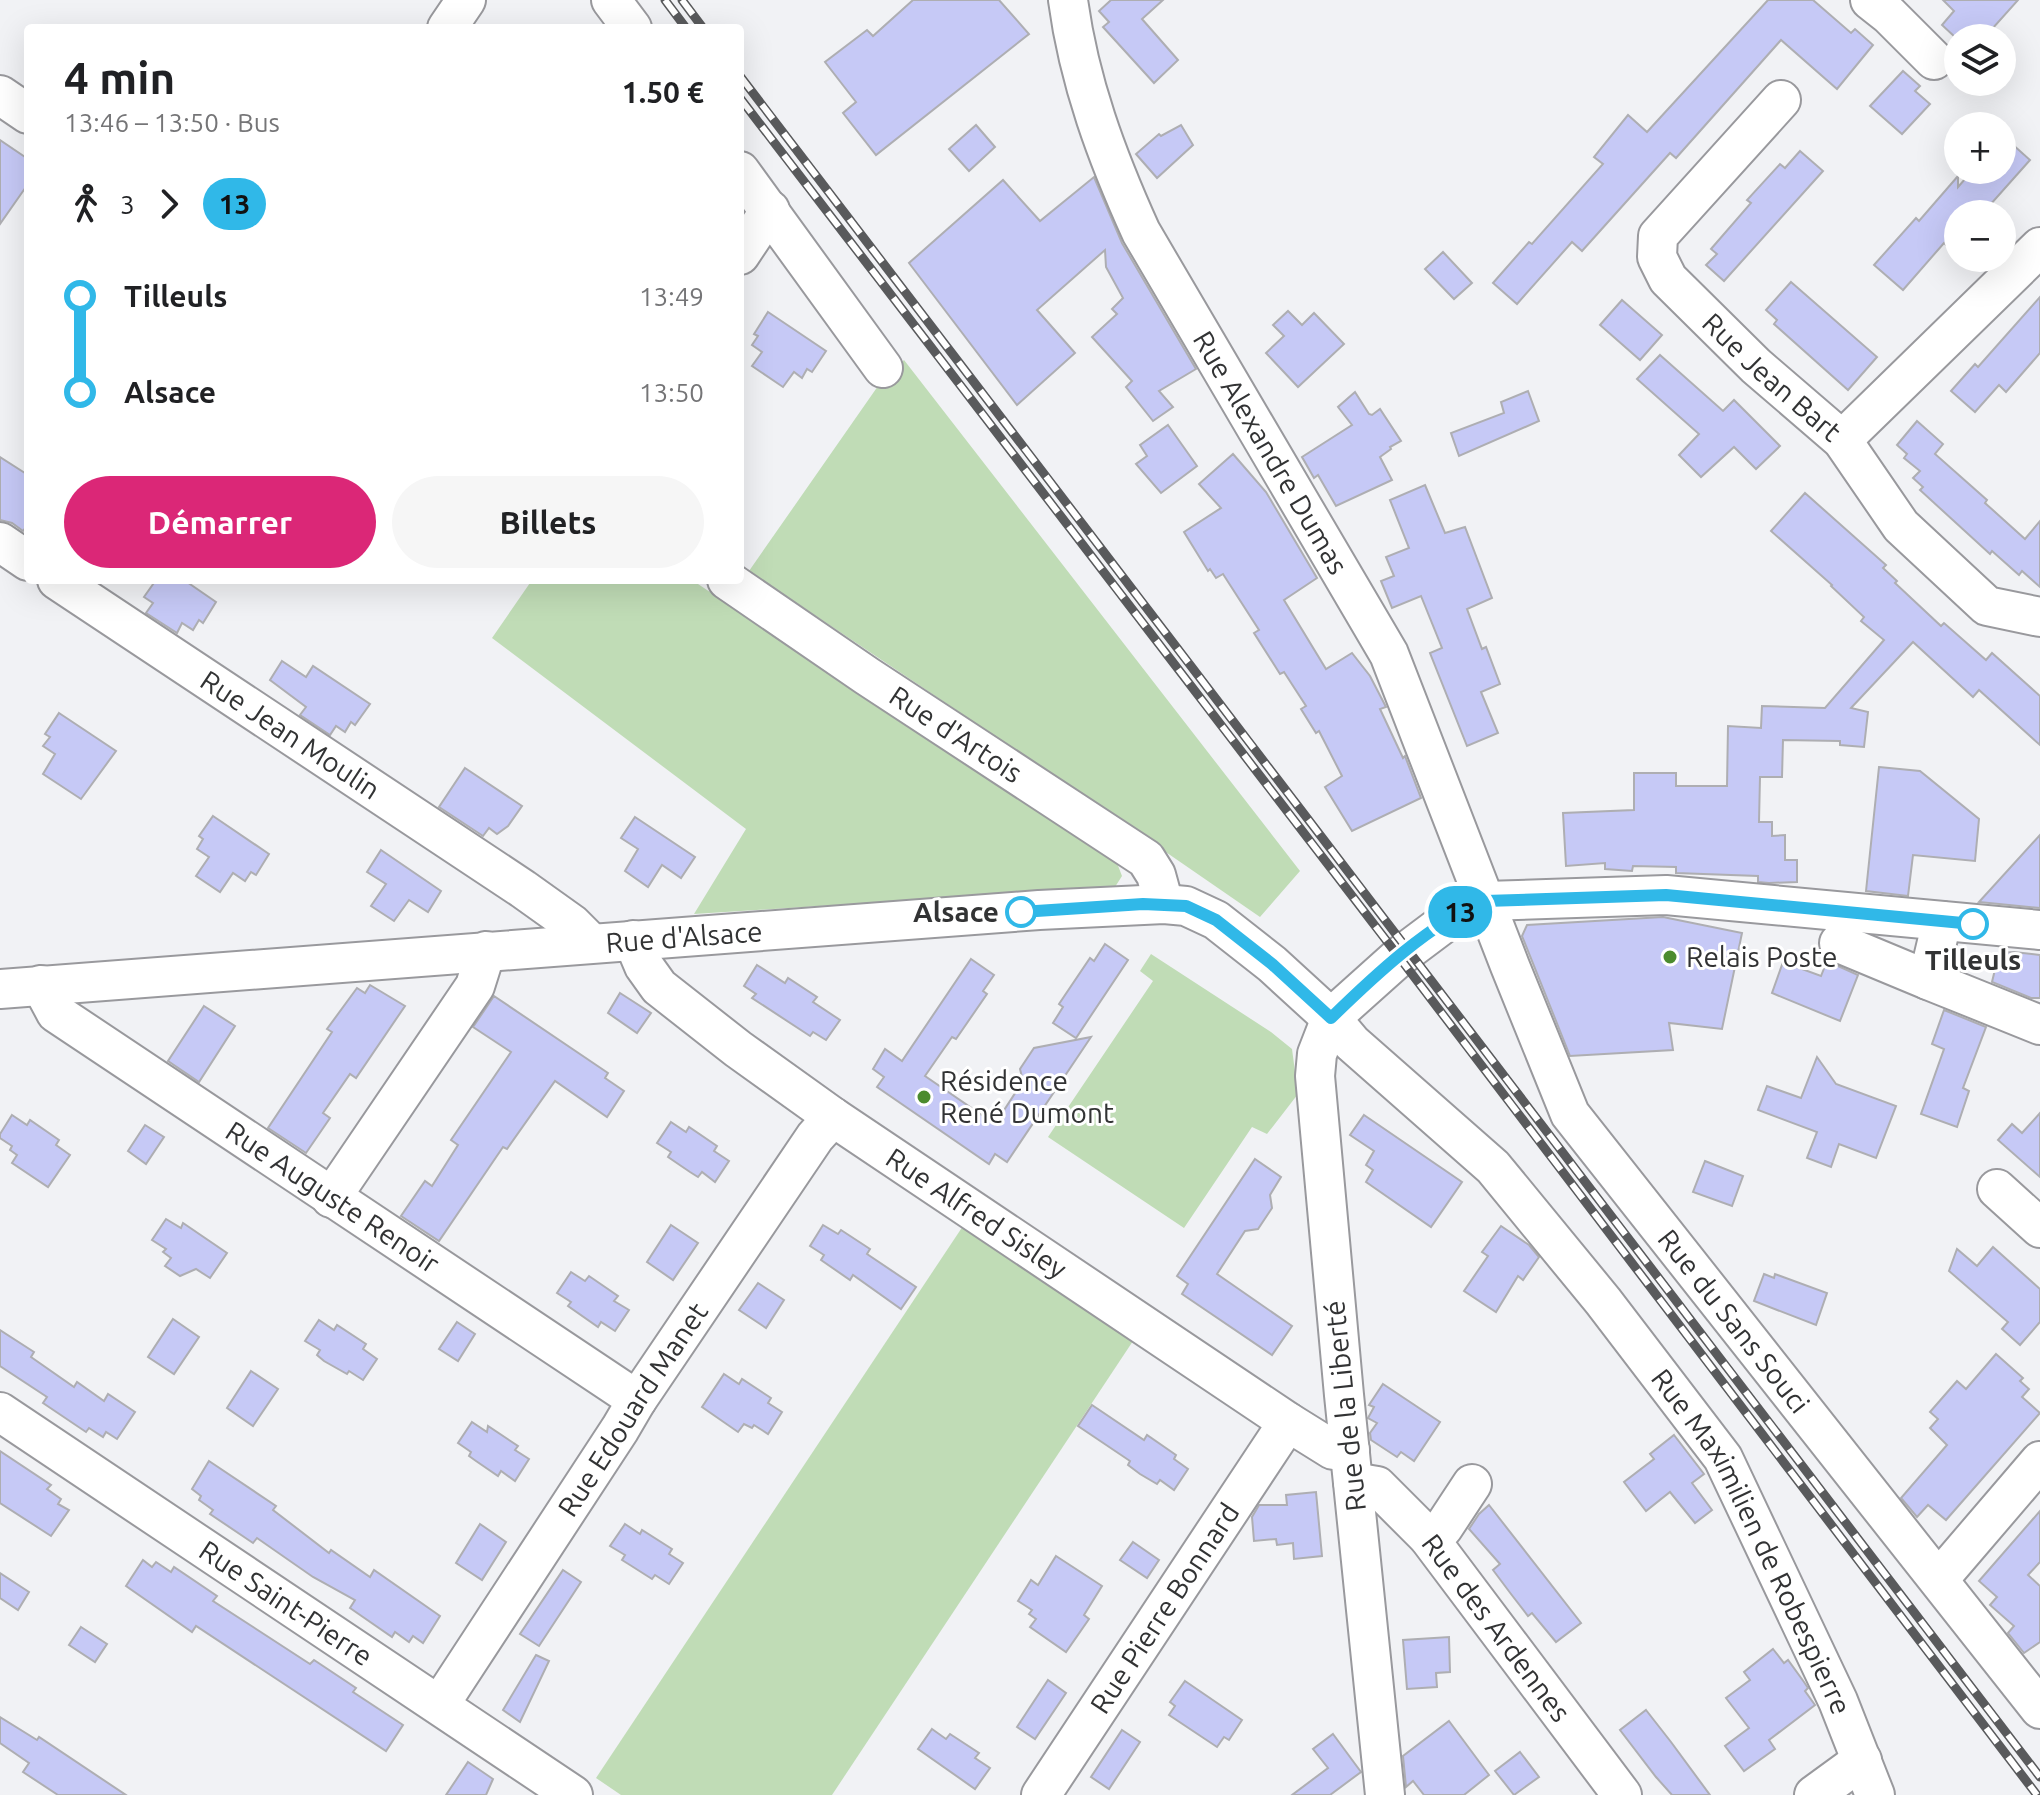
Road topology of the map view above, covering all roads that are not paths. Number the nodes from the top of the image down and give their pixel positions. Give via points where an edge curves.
1 (466, 0) edge
2 (611, 0) edge
3 (1068, 0) edge
4 (1887, 5) edge
5 (450, 24) edge
6 (629, 24) edge
7 (1934, 60) dead end
8 (0, 95) edge
9 (1781, 100) dead end
10 (24, 111) edge
11 (744, 176) edge
12 (770, 210) junction
13 (2040, 247) edge
14 (744, 249) edge
15 (883, 368) dead end
16 (1842, 440) junction
17 (0, 542) edge
18 (24, 558) edge
19 (63, 584) edge
20 (733, 584) edge
21 (2040, 617) edge
22 (523, 889) junction
23 (1485, 901) junction
24 (1164, 904) junction
25 (1942, 921) junction
26 (2040, 930) edge
27 (633, 940) junction
28 (591, 943) junction
29 (1839, 943) dead end
30 (502, 950) junction
31 (1928, 980) junction
32 (41, 985) junction
33 (0, 989) edge
34 (1331, 1018) junction
35 (2040, 1025) edge
36 (833, 1117) junction
37 (1997, 1189) dead end
38 (331, 1198) junction
39 (2040, 1228) edge
40 (637, 1400) junction
41 (0, 1412) edge
42 (1288, 1422) junction
43 (2040, 1461) edge
44 (1351, 1466) junction
45 (1472, 1484) dead end
46 (1428, 1537) junction
47 (1939, 1579) junction
48 (440, 1704) junction
49 (2040, 1709) edge
50 (1862, 1760) junction
51 (573, 1795) edge
52 (1041, 1795) edge
53 (1385, 1795) edge
54 (1622, 1795) edge
55 (1814, 1795) edge
56 (1875, 1795) edge

1 - 5 street
2 - 6 street
3 - 23 street, Rue Alexandre Dumas via 1090,105 1141,232 1389,654
4 - 7 street
8 - 10 street
9 - 16 street, Rue Jean Bart via 1658,236 1657,257 1668,279 1756,366
11 - 12 street
12 - 14 street
12 - 15 street
13 - 16 street
16 - 21 street, Rue Jean Bart via 1901,526 1987,606
17 - 18 street
19 - 22 street, Rue Jean Moulin
20 - 24 street, Rue d'Artois via 1146,859
22 - 28 street, Rue Jean Moulin
22 - 30 street via 524,925
23 - 25 street via 1666,895
23 - 34 street via 1463,909 1399,957
23 - 47 street, Rue du Sans Souci via 1570,1114
24 - 27 street, Rue d'Alsace
24 - 34 street, Rue d'Alsace via 1186,906 1216,920
25 - 26 street
25 - 31 street
27 - 28 street, Rue d'Alsace
27 - 36 street, Rue Alfred Sisley via 659,987
28 - 30 street, Rue d'Alsace
29 - 31 street
30 - 32 street, Rue d'Alsace
30 - 38 street
31 - 35 street
32 - 33 street, Rue d'Alsace
32 - 38 street, Rue Auguste Renoir via 56,1013
34 - 44 street, Rue de la Liberté via 1315,1076
34 - 50 street, Rue Maximilien de Robespierre via 1352,1043 1493,1167 1723,1458
36 - 40 street, Rue Edouard Manet
36 - 42 street, Rue Alfred Sisley
37 - 39 street
38 - 40 street, Rue Auguste Renoir
40 - 48 street, Rue Edouard Manet
41 - 48 street, Rue Saint-Pierre
42 - 44 street, Rue Alfred Sisley
42 - 52 street, Rue Pierre Bonnard
43 - 47 street
44 - 46 street, Rue des Ardennes
44 - 53 street, Rue de la Liberté
45 - 46 street via 1443,1528
46 - 54 street, Rue des Ardennes
47 - 49 street, Rue du Sans Souci
48 - 51 street, Rue Saint-Pierre
50 - 55 street
50 - 56 street, Rue Maximilien de Robespierre

